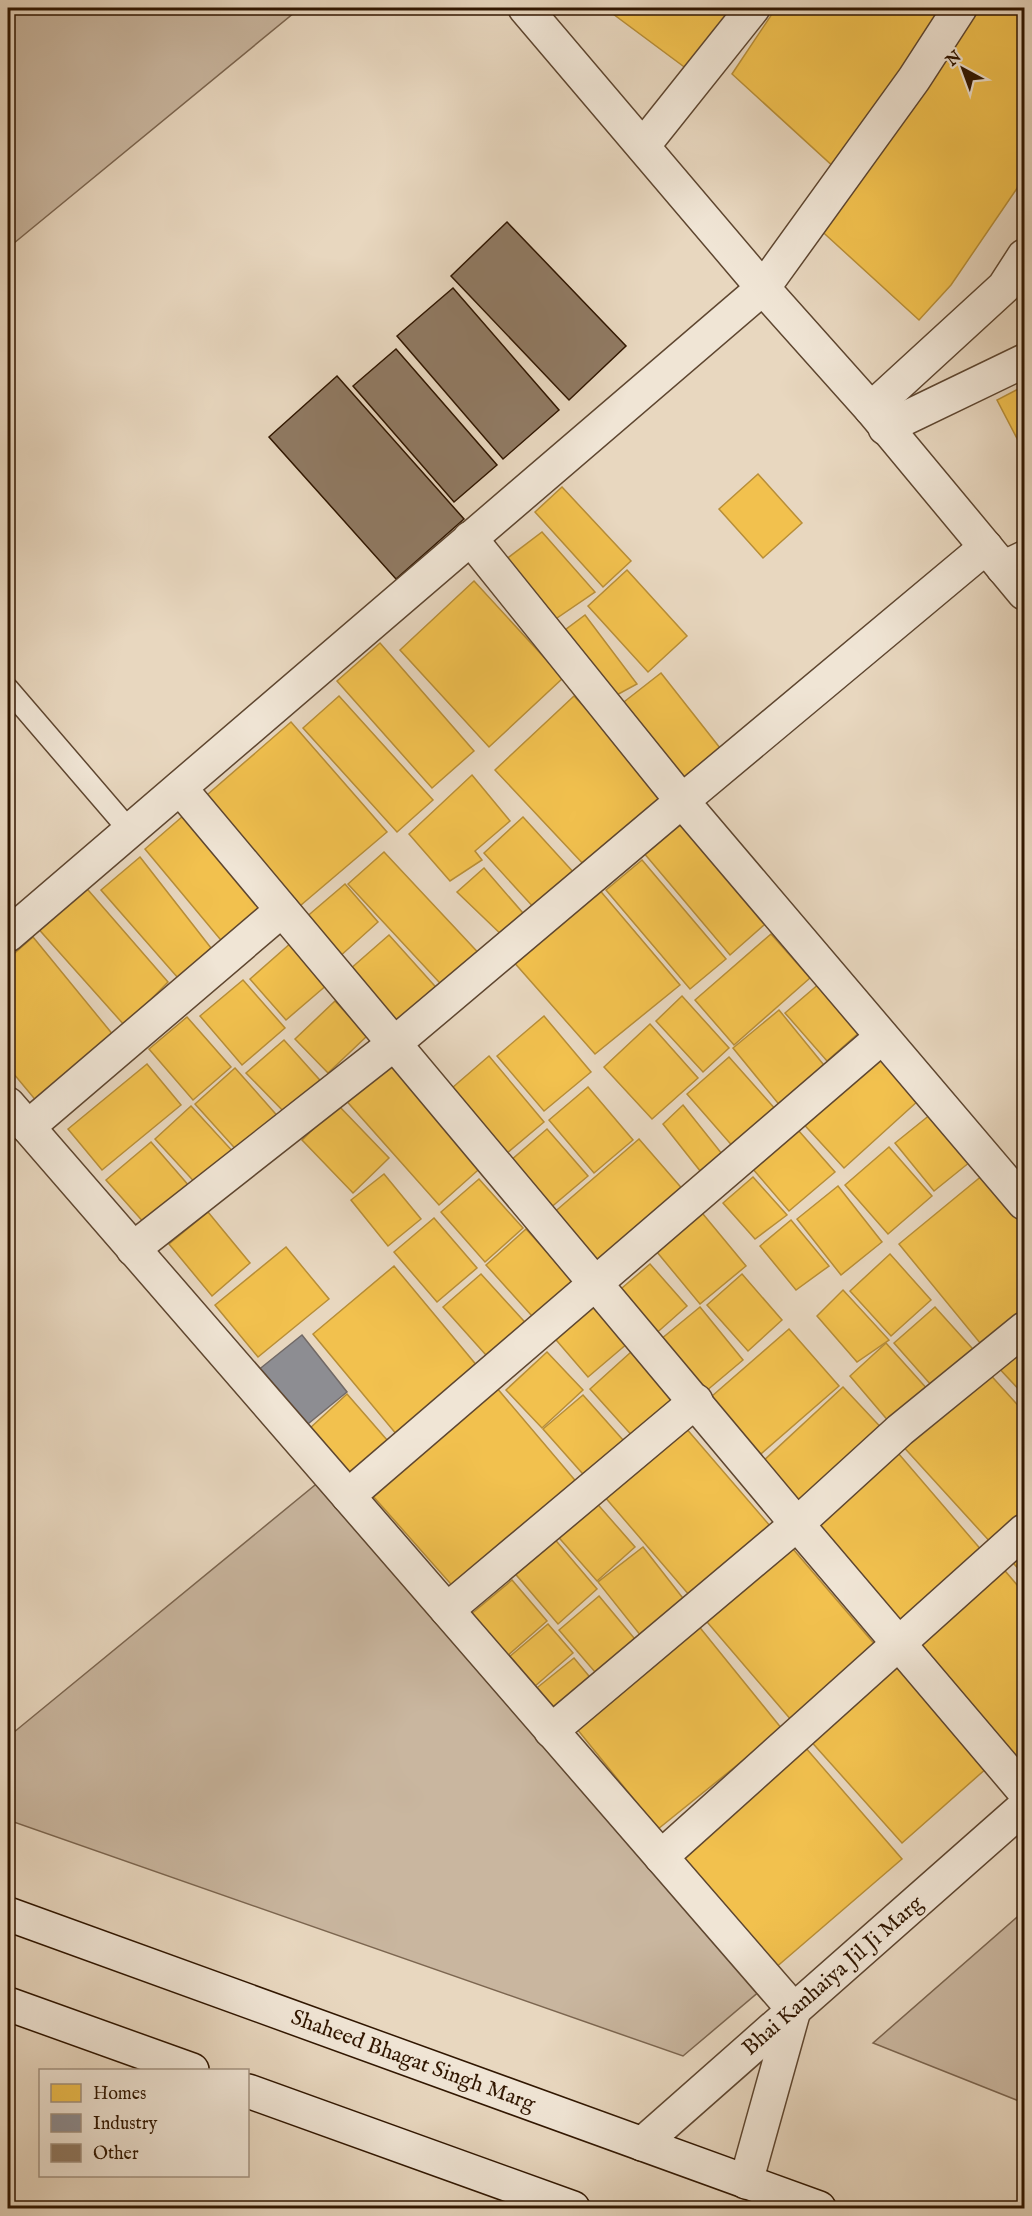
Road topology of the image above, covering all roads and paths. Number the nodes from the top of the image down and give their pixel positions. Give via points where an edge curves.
1 (527, 8) edge
2 (753, 8) edge
3 (960, 8) edge
4 (643, 146) junction
5 (1024, 256) edge
6 (763, 288) junction
7 (1024, 361) edge
8 (878, 419) junction
9 (470, 538) junction
10 (1005, 558) edge
11 (1024, 592) edge
12 (8, 689) edge
13 (180, 788) junction
14 (682, 801) junction
15 (130, 831) junction
16 (282, 910) junction
17 (8, 936) edge
18 (882, 1037) junction
19 (395, 1043) junction
20 (18, 1116) edge
21 (1024, 1203) edge
22 (133, 1249) junction
23 (596, 1283) junction
24 (1024, 1329) edge
25 (696, 1401) junction
26 (348, 1496) junction
27 (797, 1524) junction
28 (1024, 1531) edge
29 (447, 1610) junction
30 (900, 1643) junction
31 (551, 1731) junction
32 (1024, 1791) edge
33 (1024, 1807) edge
34 (661, 1857) junction
35 (8, 1914) edge
36 (8, 2004) edge
37 (794, 2010) junction
38 (189, 2069) edge
39 (249, 2091) edge
40 (642, 2144) junction
41 (746, 2182) junction
42 (573, 2208) edge
43 (819, 2208) edge

1 - 4 street
2 - 4 street
3 - 6 street via 914,79
4 - 6 street
5 - 8 street via 1004,288
6 - 8 street
6 - 9 street
7 - 8 street
8 - 10 street
9 - 13 street
9 - 14 street
10 - 11 street
10 - 14 street
12 - 15 lane
13 - 15 street
13 - 16 street
14 - 18 street
14 - 19 street
15 - 17 street
16 - 19 street
16 - 20 street
18 - 21 street
18 - 23 street
19 - 22 street
19 - 23 street
20 - 22 street
22 - 26 street
23 - 25 street
23 - 26 street
24 - 27 street via 900,1431
25 - 27 street
25 - 29 street
26 - 29 street
27 - 30 street
27 - 31 street
28 - 30 street
29 - 31 street
30 - 32 street
30 - 34 street
31 - 34 street
33 - 37 street, Bhai Kanhaiya Jil Ji Marg
34 - 37 street
35 - 40 street, Shaheed Bhagat Singh Marg
36 - 38 street
37 - 40 street, Bhai Kanhaiya Jil Ji Marg
37 - 41 street
39 - 42 street
40 - 41 street, Shaheed Bhagat Singh Marg
41 - 43 street, Shaheed Bhagat Singh Marg

